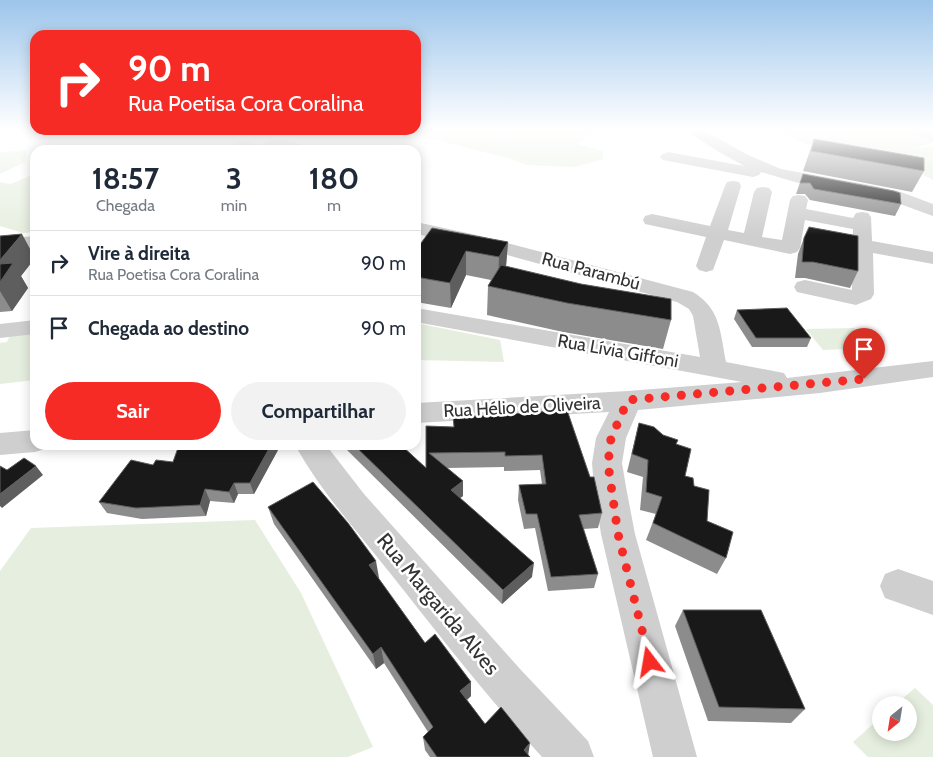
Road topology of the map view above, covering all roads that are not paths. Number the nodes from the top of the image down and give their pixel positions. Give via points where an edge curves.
1 (709, 164) edge
2 (753, 164) edge
3 (776, 172) junction
4 (733, 186) dead end
5 (763, 192) dead end
6 (933, 211) edge
7 (652, 220) dead end
8 (421, 229) edge
9 (862, 229) junction
10 (716, 233) junction
11 (752, 240) junction
12 (30, 242) edge
13 (0, 245) edge
14 (933, 258) edge
15 (706, 266) dead end
16 (805, 287) dead end
17 (421, 316) edge
18 (30, 328) edge
19 (0, 331) edge
20 (715, 369) junction
21 (933, 369) edge
22 (820, 384) junction
23 (628, 400) junction
24 (421, 413) edge
25 (30, 441) edge
26 (0, 444) edge
27 (313, 450) edge
28 (898, 586) dead end
29 (933, 598) edge
30 (572, 757) edge
31 (675, 757) edge

1 - 3 street
2 - 3 street
3 - 6 street via 880,192
4 - 10 street
5 - 11 street
7 - 10 street
8 - 20 street, Rua Parambú via 474,240 685,297 698,305 706,316
9 - 11 street via 798,206 790,248
9 - 14 street
9 - 16 street via 863,294 856,298
10 - 11 street
10 - 15 street
12 - 13 street
17 - 20 street, Rua Lívia Giffoni
18 - 19 street
20 - 22 street, Rua Lívia Giffoni
21 - 22 street
22 - 23 street, Rua Hélio de Oliveira
23 - 24 street, Rua Hélio de Oliveira
23 - 31 street via 611,438 610,487 618,534
25 - 26 street
27 - 30 street, Rua Margarida Alves via 322,466 406,566 537,721
28 - 29 street

